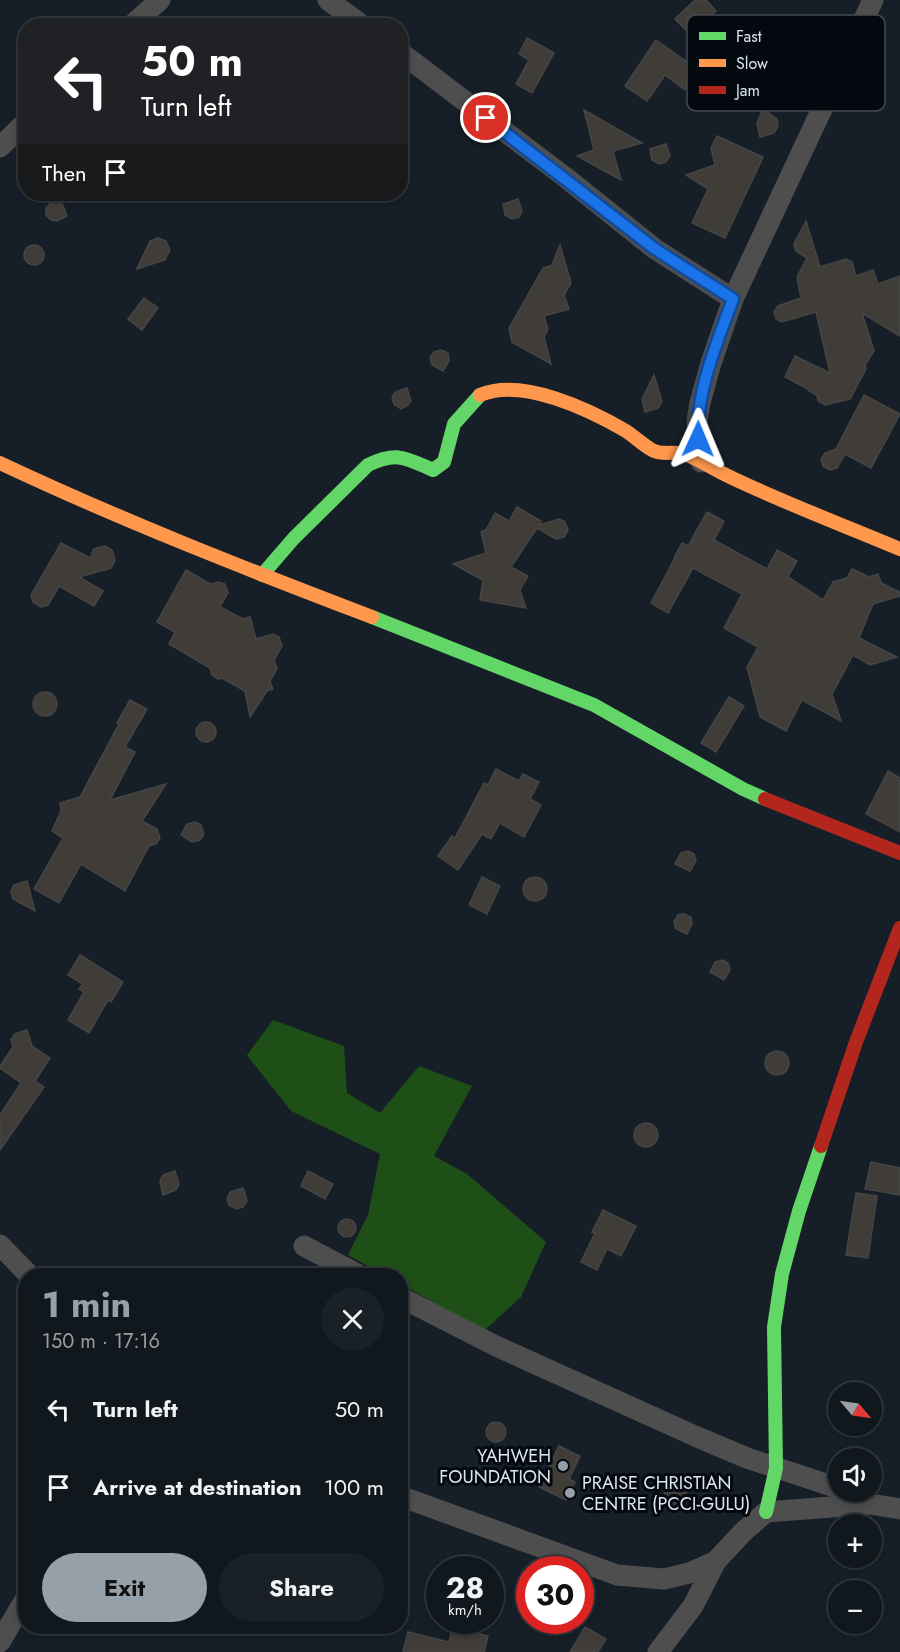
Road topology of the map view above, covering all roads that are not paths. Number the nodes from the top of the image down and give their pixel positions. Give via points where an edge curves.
1 (160, 0) edge
2 (328, 0) edge
3 (873, 0) edge
4 (866, 15) edge
5 (140, 18) edge
6 (352, 18) edge
7 (408, 58) edge
8 (821, 111) edge
9 (18, 130) edge
10 (0, 147) edge
11 (733, 299) junction
12 (701, 462) junction
13 (0, 463) edge
14 (900, 549) edge
15 (262, 575) junction
16 (900, 853) edge
17 (900, 928) edge
18 (0, 1245) edge
19 (304, 1246) dead end
20 (22, 1268) edge
21 (346, 1268) edge
22 (408, 1301) edge
23 (776, 1468) junction
24 (828, 1485) edge
25 (408, 1499) edge
26 (866, 1502) edge
27 (870, 1504) junction
28 (900, 1509) edge
29 (766, 1512) junction
30 (716, 1561) junction
31 (18, 1612) edge
32 (0, 1642) edge
33 (658, 1652) edge

1 - 5 street
2 - 6 street
3 - 4 street
7 - 11 street via 655,249
8 - 11 street
9 - 10 street
11 - 12 street via 700,403
12 - 14 street
12 - 15 street via 677,451 650,450 604,419 557,399 532,391 491,391 481,394 454,424 444,462 434,470 402,456 368,465
13 - 15 street
15 - 16 street via 594,705 743,789
17 - 23 street via 856,1042 782,1274 774,1327
18 - 20 street
19 - 21 street
22 - 23 street via 506,1350 736,1454
23 - 24 street
23 - 29 street
25 - 30 street via 617,1575 664,1579
26 - 27 street
27 - 28 street
27 - 29 street
29 - 30 street
30 - 33 street via 693,1606
31 - 32 street

